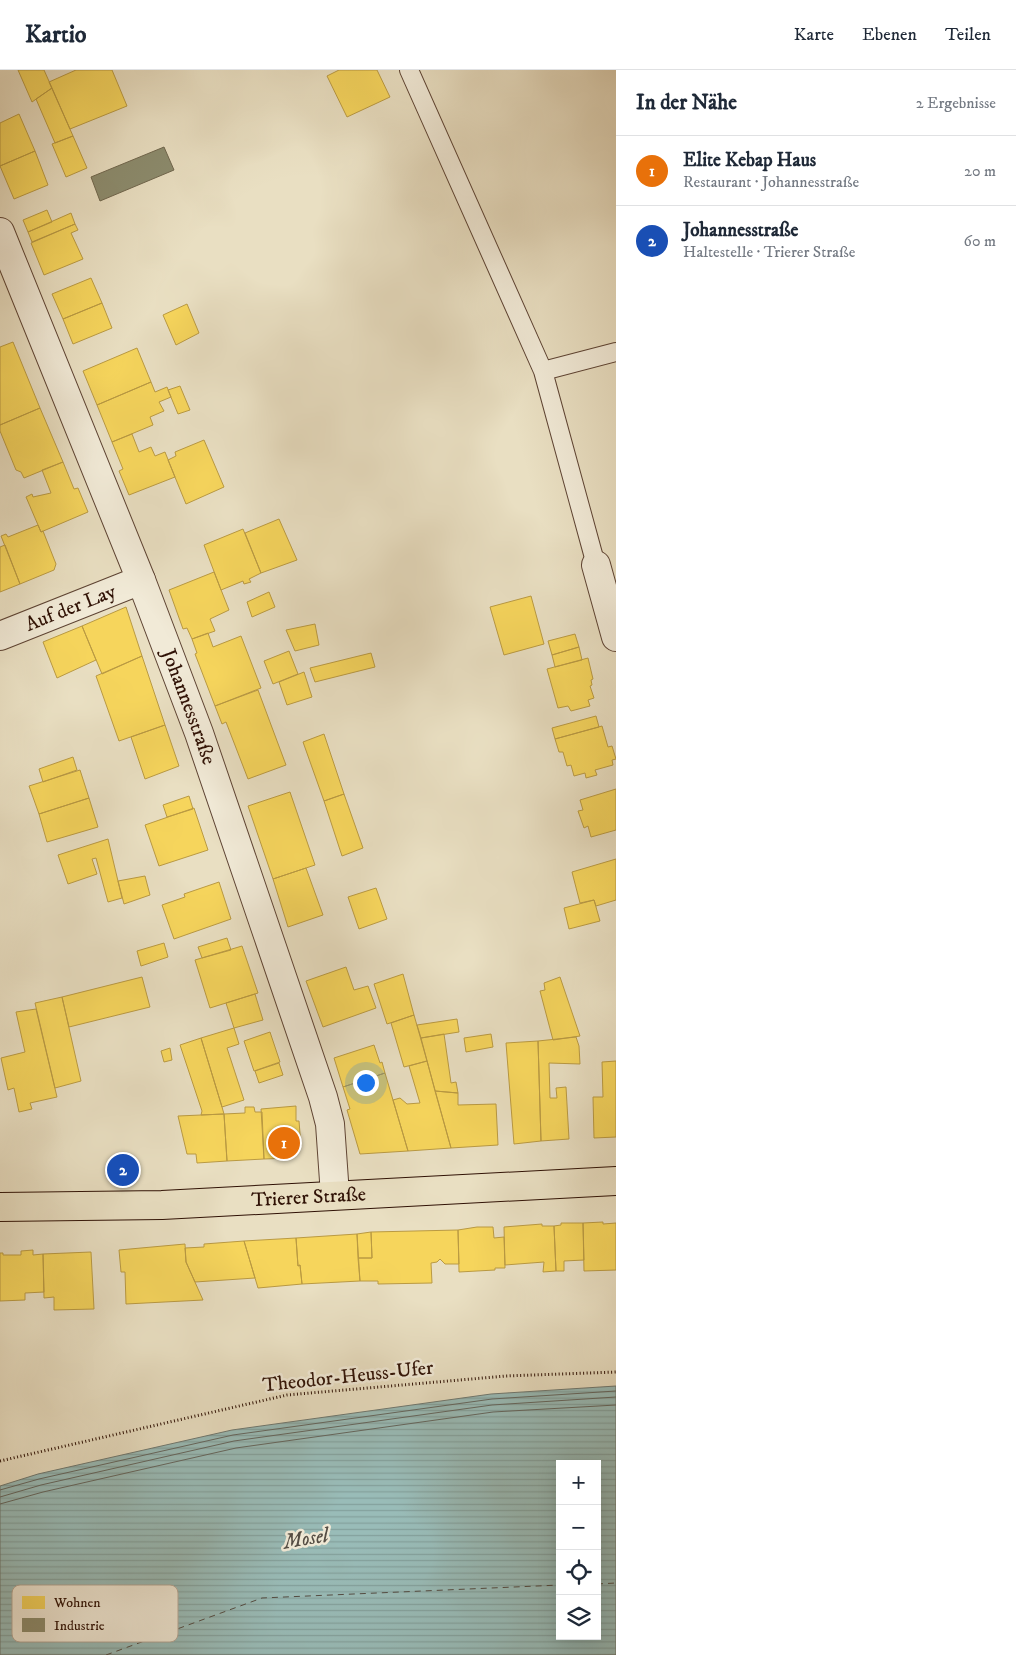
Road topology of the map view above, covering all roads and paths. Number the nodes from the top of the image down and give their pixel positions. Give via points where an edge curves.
1 (410, 70) edge
2 (0, 232) edge
3 (616, 352) edge
4 (543, 371) junction
5 (596, 565) joint
6 (141, 580) junction
7 (0, 636) edge
8 (616, 637) edge
9 (616, 1181) edge
10 (335, 1195) junction
11 (0, 1208) edge
12 (616, 1372) edge
13 (0, 1461) edge

1 - 4 lane
2 - 6 street, Johannesstraße
3 - 4 lane
4 - 5 lane
5 - 8 street
6 - 7 street, Auf der Lay
6 - 10 street, Johannesstraße via 199,733 323,1097 331,1133
9 - 10 main road, Trierer Straße
10 - 11 main road, Trierer Straße via 162,1205
12 - 13 path, Theodor-Heuss-Ufer via 506,1376 287,1395

